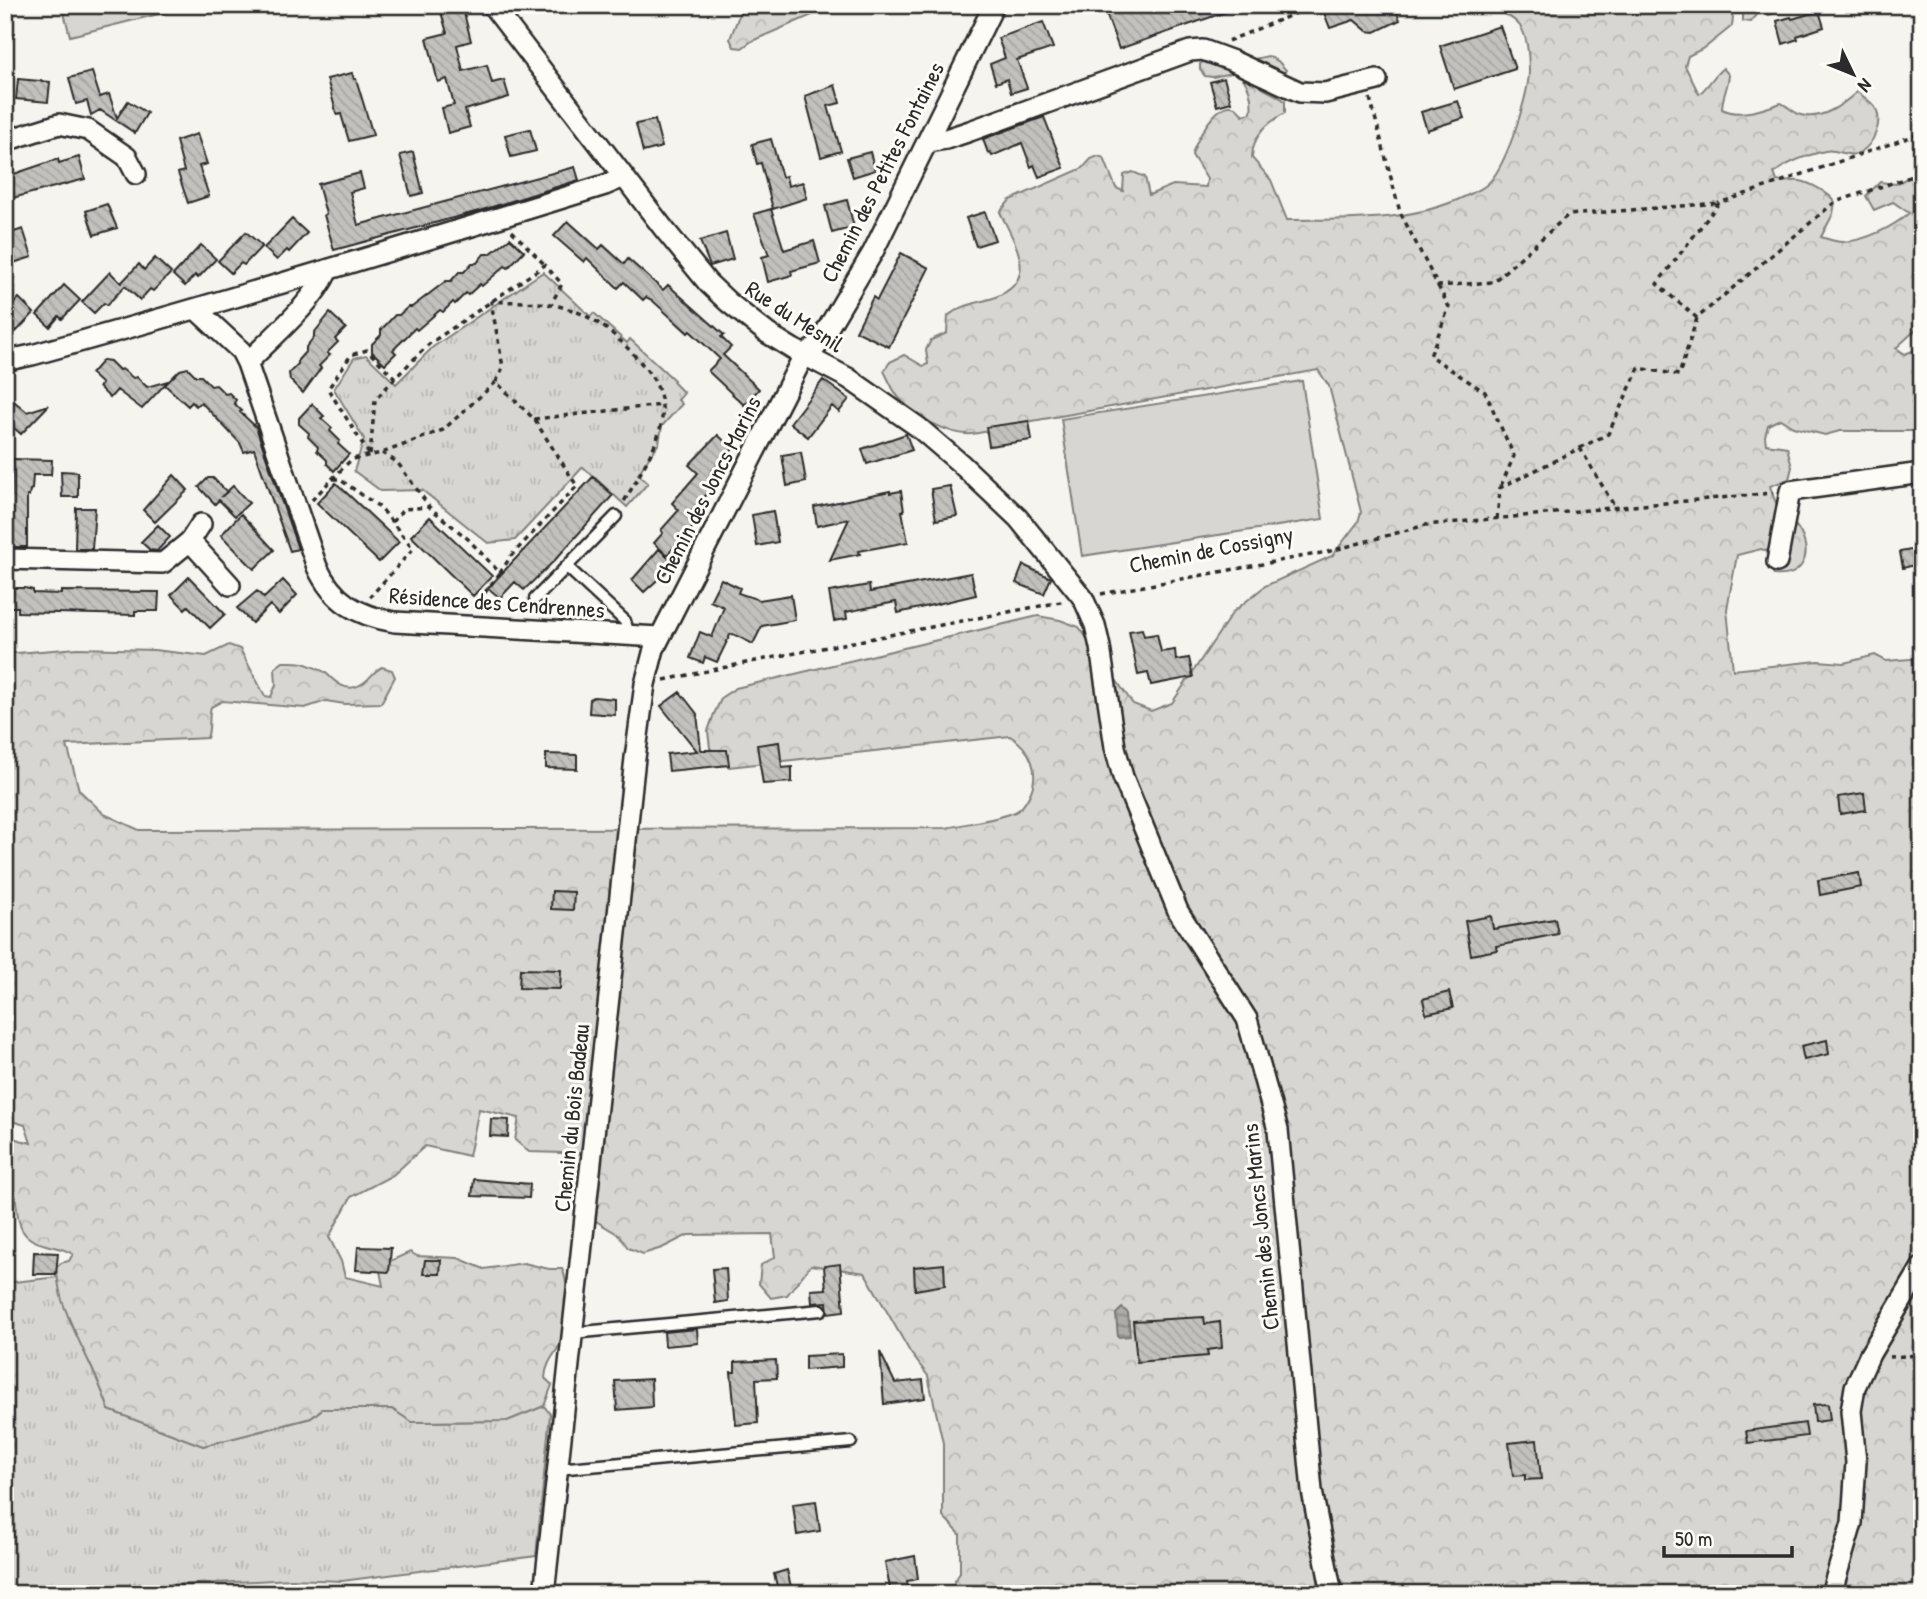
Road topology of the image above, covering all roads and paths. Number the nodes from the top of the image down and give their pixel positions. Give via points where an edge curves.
1 (492, 5) edge
2 (994, 5) edge
3 (1316, 5) edge
4 (1203, 50) junction
5 (1371, 81) joint
6 (1922, 133) edge
7 (5, 141) edge
8 (927, 142) junction
9 (1922, 173) edge
10 (136, 174) dead end
11 (624, 177) junction
12 (1719, 203) junction
13 (499, 218) junction
14 (545, 265) junction
15 (327, 272) junction
16 (1438, 286) junction
17 (491, 302) junction
18 (551, 304) junction
19 (197, 310) junction
20 (1697, 318) junction
21 (804, 355) junction
22 (5, 356) edge
23 (247, 363) junction
24 (395, 378) junction
25 (496, 382) junction
26 (662, 405) junction
27 (534, 419) junction
28 (1580, 448) junction
29 (382, 453) junction
30 (370, 455) junction
31 (1922, 473) edge
32 (332, 479) junction
33 (1500, 488) junction
34 (1790, 491) junction
35 (429, 507) junction
36 (1616, 509) junction
37 (299, 514) junction
38 (616, 516) joint
39 (1497, 519) junction
40 (392, 522) junction
41 (201, 524) dead end
42 (190, 541) junction
43 (5, 559) edge
44 (1777, 562) dead end
45 (567, 567) junction
46 (500, 573) junction
47 (230, 585) dead end
48 (1083, 598) junction
49 (536, 599) dead end
50 (357, 611) junction
51 (465, 626) junction
52 (629, 636) junction
53 (657, 643) junction
54 (645, 684) junction
55 (1922, 1267) edge
56 (821, 1310) dead end
57 (572, 1333) junction
58 (1870, 1354) junction
59 (1922, 1355) edge
60 (851, 1442) dead end
61 (556, 1469) junction
62 (544, 1594) edge
63 (1332, 1594) edge
64 (1831, 1594) edge

1 - 11 street, Rue du Mesnil
2 - 8 street, Chemin des Petites Fontaines
3 - 4 path
4 - 5 street via 1300,92 1325,93
4 - 8 street
5 - 16 path via 1401,212
6 - 12 path
7 - 10 street via 59,124 88,130 127,157
8 - 21 street, Chemin des Petites Fontaines via 873,252 816,347
9 - 20 path via 1835,202
11 - 13 street
11 - 21 street, Rue du Mesnil via 708,283 751,322
12 - 16 path via 1567,215 1493,282
12 - 20 path via 1657,284
13 - 14 path
13 - 15 street
14 - 17 path
14 - 18 path via 562,284
15 - 19 street
15 - 23 street via 310,297
16 - 33 path via 1448,307 1430,356 1485,392 1514,456
17 - 18 path
17 - 24 path via 429,344
17 - 25 path via 503,367
18 - 26 path via 587,316 614,333 650,372 662,394
19 - 22 street via 32,355
19 - 23 street, Résidence des Cendrennes via 241,351
20 - 28 path via 1679,375 1639,368 1608,434
21 - 48 street, Rue du Mesnil via 875,396 960,463 1018,518
21 - 53 street, Chemin des Joncs Marins
23 - 37 street, Résidence des Cendrennes
24 - 30 path via 375,400
24 - 30 path via 367,349 351,355 328,388
25 - 27 path
25 - 29 path via 443,430
26 - 27 path
26 - 38 path via 662,421 648,459
27 - 46 path via 577,486
28 - 33 path
28 - 36 path
29 - 30 path
29 - 35 path via 397,462
30 - 32 path via 352,459
31 - 34 street
32 - 37 path
32 - 40 path via 381,508
33 - 39 path
34 - 36 path, Chemin de Cossigny
34 - 44 street
35 - 40 path via 404,509
35 - 46 path
36 - 39 path, Chemin de Cossigny
37 - 50 street, Résidence des Cendrennes via 322,579
38 - 45 lane
39 - 48 path, Chemin de Cossigny via 1426,525 1327,552
40 - 50 path via 412,549
41 - 42 street
42 - 43 street via 163,563
42 - 47 street
45 - 49 lane
45 - 52 lane via 625,621
46 - 51 path via 468,614
48 - 54 path, Chemin de Cossigny
48 - 63 street, Chemin des Joncs Marins via 1100,647 1123,777 1178,911 1248,1019 1278,1130 1312,1491
50 - 51 street, Résidence des Cendrennes via 395,622
51 - 52 street, Résidence des Cendrennes
52 - 53 street, Résidence des Cendrennes
53 - 54 street, Chemin du Bois Badeau
54 - 57 street, Chemin du Bois Badeau
55 - 58 street
56 - 57 lane
57 - 61 street, Chemin du Bois Badeau
58 - 59 path
58 - 64 street via 1851,1411 1856,1462 1852,1523
60 - 61 lane
61 - 62 street, Chemin du Bois Badeau

